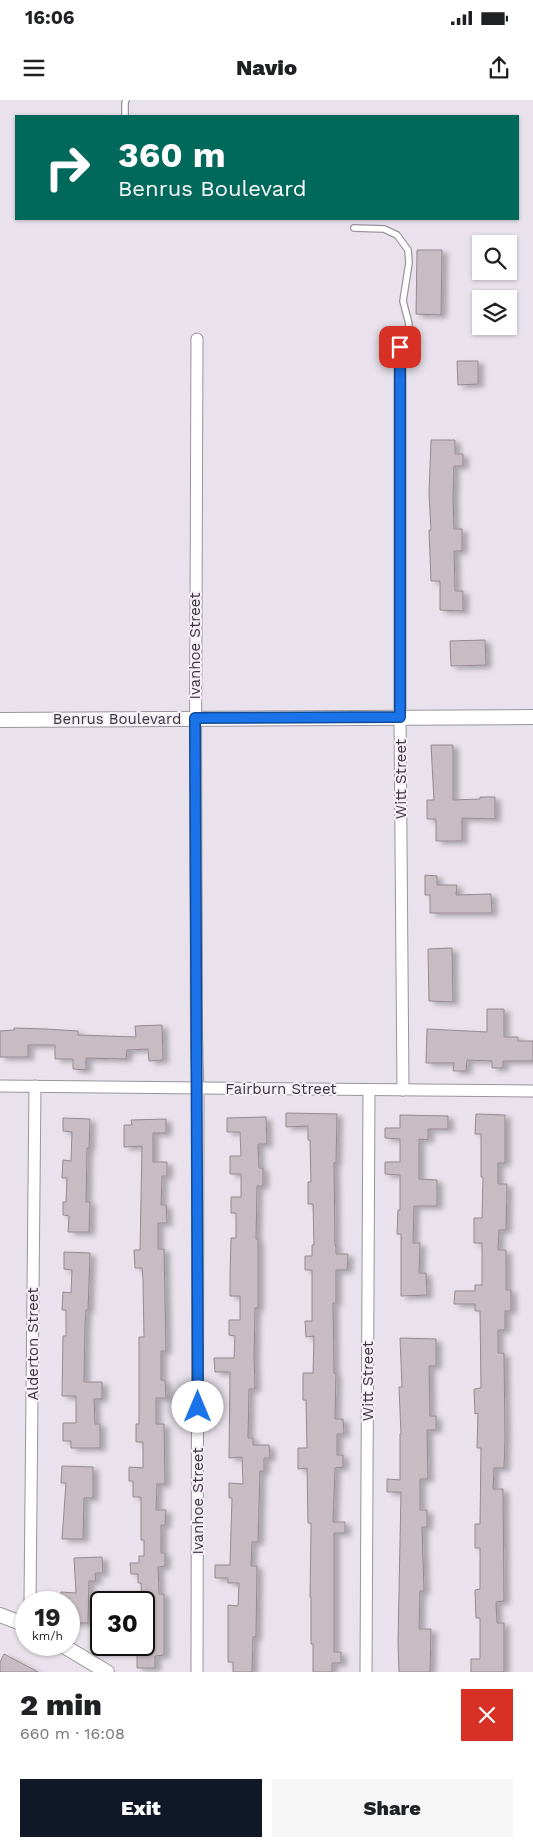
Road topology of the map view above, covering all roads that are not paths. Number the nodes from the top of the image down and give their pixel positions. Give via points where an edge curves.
1 (126, 100) edge
2 (125, 115) edge
3 (354, 228) dead end
4 (196, 339) dead end
5 (400, 347) joint
6 (400, 717) junction
7 (533, 717) edge
8 (195, 718) junction
9 (0, 720) edge
10 (0, 1086) edge
11 (35, 1086) junction
12 (198, 1089) junction
13 (369, 1090) junction
14 (403, 1090) junction
15 (533, 1091) edge
16 (30, 1591) edge
17 (0, 1615) edge
18 (15, 1618) edge
19 (80, 1656) edge
20 (107, 1672) edge
21 (197, 1672) edge
22 (366, 1672) edge

1 - 2 lane
3 - 5 lane via 384,229 398,235 408,250 409,264 402,301 408,324 407,337
4 - 8 street, Ivanhoe Street
5 - 6 street, Witt Street
6 - 7 street, Benrus Boulevard
6 - 8 street, Benrus Boulevard
6 - 14 street, Witt Street
8 - 9 street, Benrus Boulevard
8 - 12 street, Ivanhoe Street
10 - 11 street, Fairburn Street
11 - 12 street, Fairburn Street
11 - 16 street, Alderton Street
12 - 13 street, Fairburn Street
12 - 21 street, Ivanhoe Street
13 - 14 street, Fairburn Street
13 - 22 street, Witt Street
14 - 15 street, Fairburn Street
17 - 18 street
19 - 20 street

